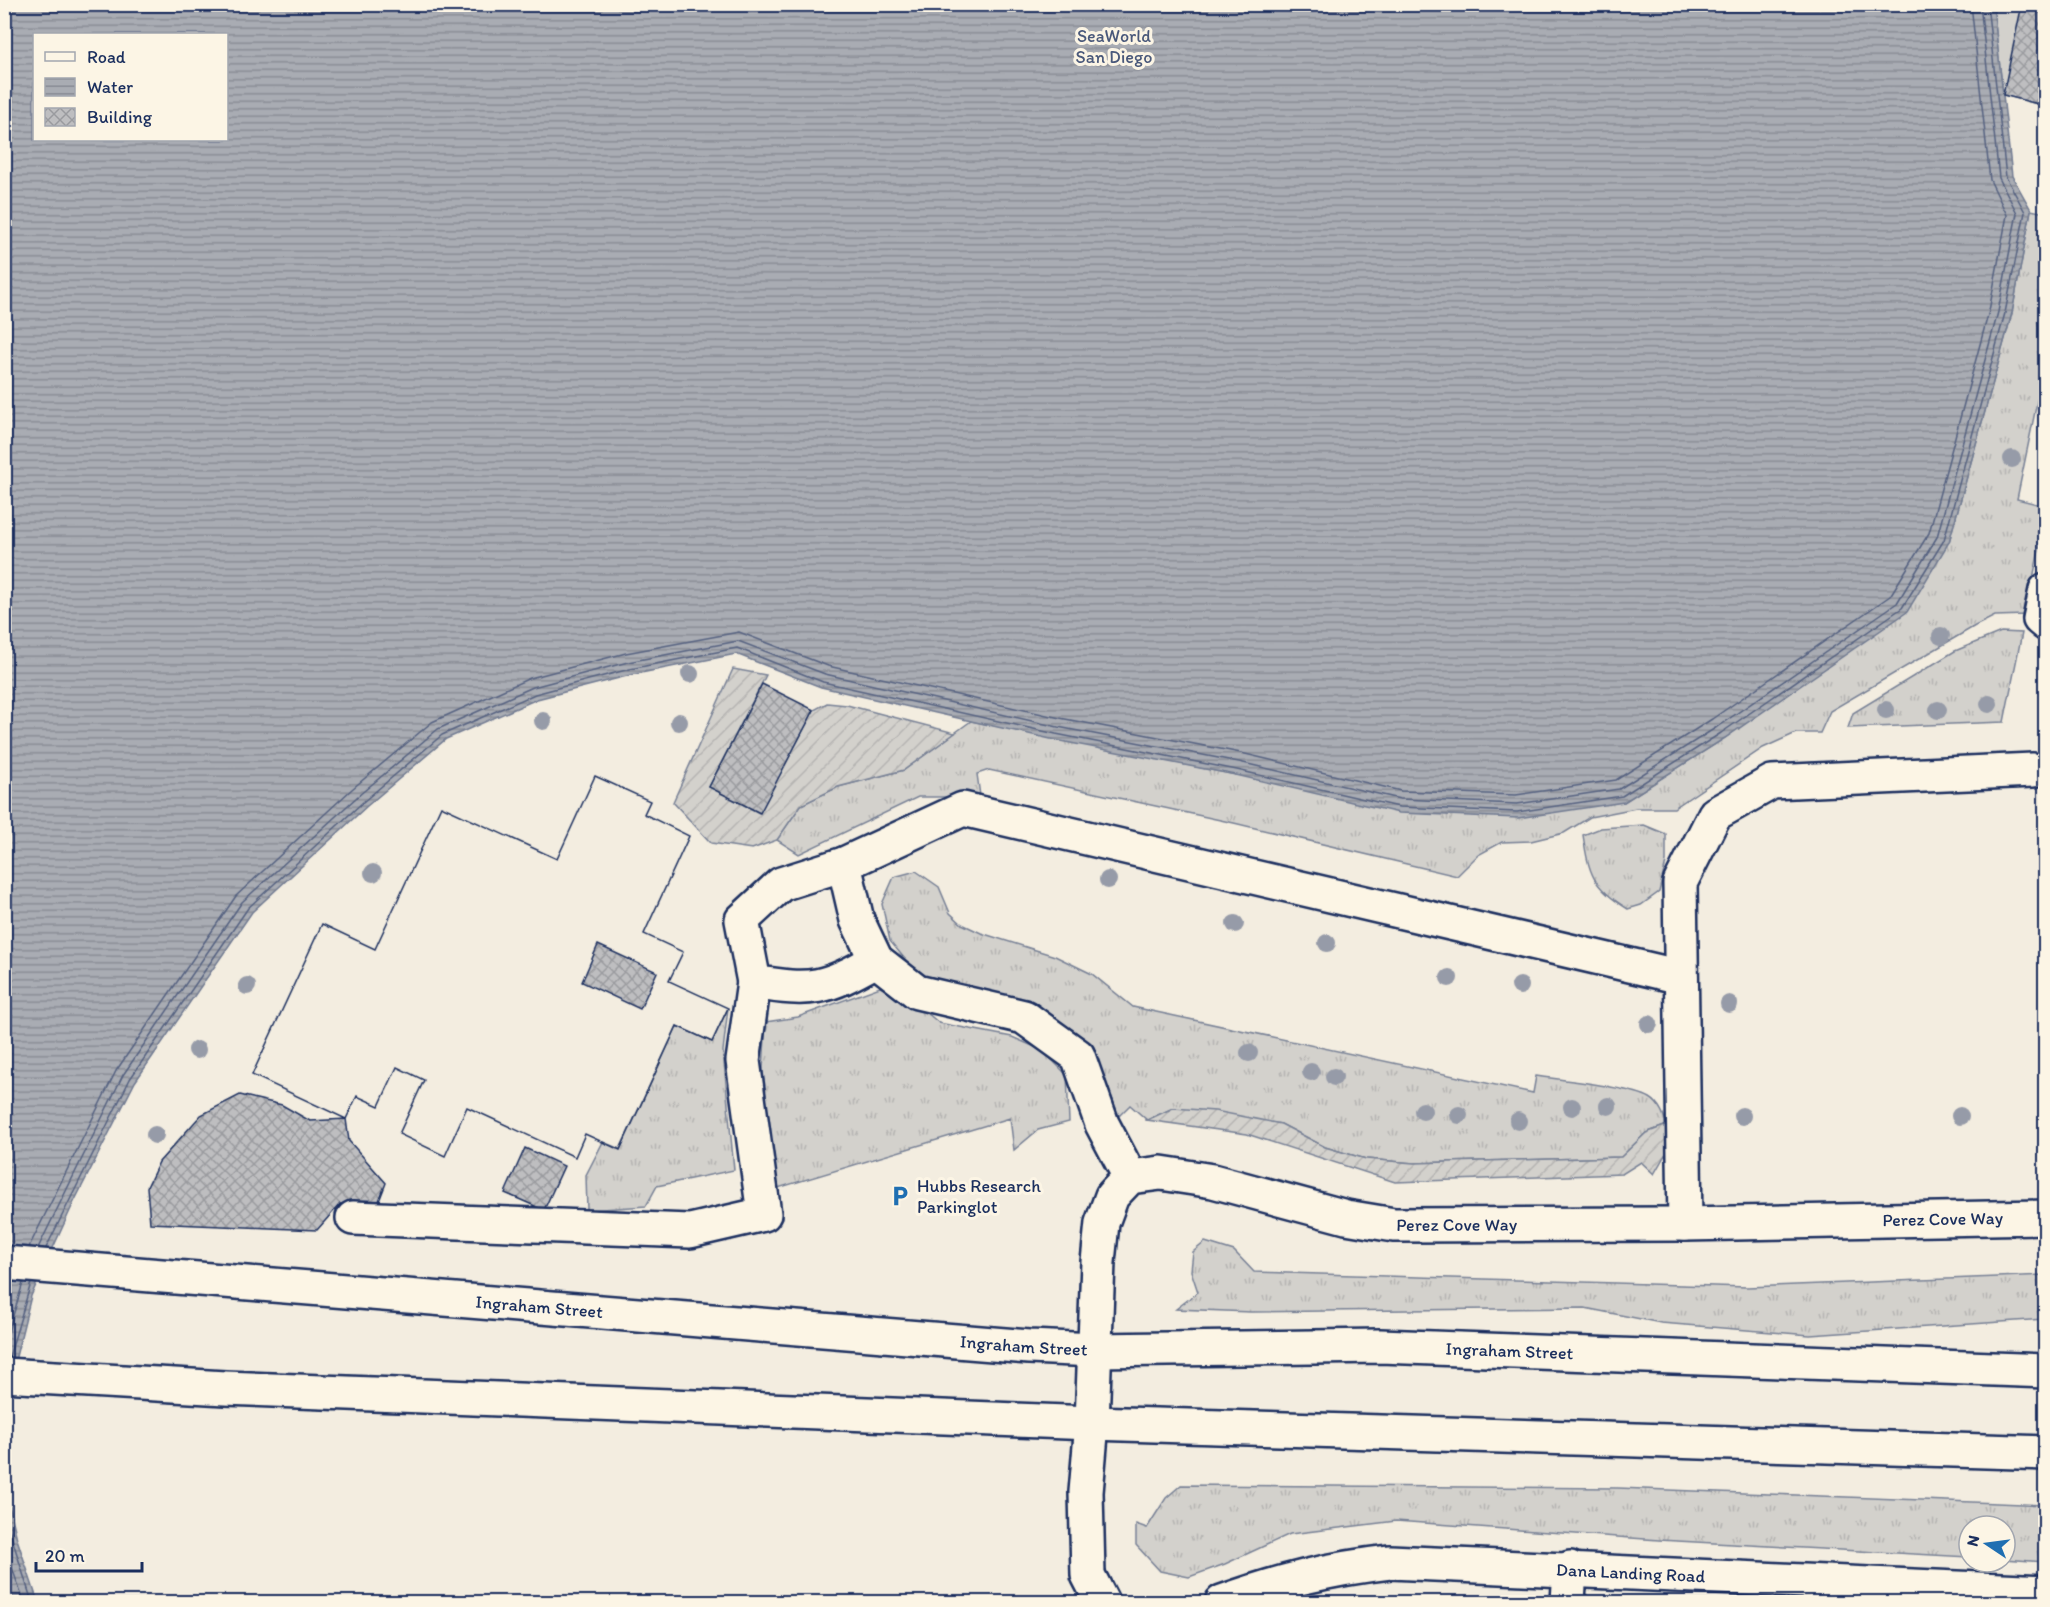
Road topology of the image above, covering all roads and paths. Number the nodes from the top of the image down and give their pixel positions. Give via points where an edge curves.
1 (2046, 590) edge
2 (2046, 624) edge
3 (2033, 770) dead end
4 (844, 864) junction
5 (876, 960) junction
6 (1681, 976) junction
7 (754, 982) junction
8 (1130, 1177) junction
9 (2046, 1217) edge
10 (353, 1218) dead end
11 (1685, 1224) junction
12 (4, 1263) edge
13 (1095, 1350) junction
14 (2046, 1359) edge
15 (1977, 1369) junction
16 (2046, 1371) edge
17 (4, 1375) edge
18 (1092, 1423) junction
19 (2046, 1453) edge
20 (1570, 1568) junction
21 (1848, 1592) edge
22 (2046, 1592) edge
23 (1257, 1597) edge
24 (1102, 1602) edge
25 (1222, 1602) edge
26 (1568, 1602) edge

1 - 2 main road via 2040,619
3 - 6 main road via 1772,782 1715,814 1680,883
4 - 5 main road via 856,920
4 - 6 main road via 963,809
4 - 7 main road via 781,884 742,920
5 - 7 main road via 838,982 798,989
5 - 8 main road via 917,992 1024,1017 1078,1056 1102,1124
6 - 11 main road
7 - 10 main road via 743,1061 764,1214 690,1231
8 - 11 main road, Perez Cove Way via 1161,1173 1213,1181 1394,1225
8 - 13 main road via 1112,1196 1102,1222
9 - 11 main road, Perez Cove Way
12 - 13 main road, Ingraham Street
13 - 15 main road, Ingraham Street via 1380,1346
13 - 18 main road
14 - 15 main road
15 - 16 main road, Ingraham Street
17 - 18 main road
18 - 19 main road
18 - 24 main road via 1086,1492 1088,1575
20 - 21 main road, Dana Landing Road
20 - 23 main road, Dana Landing Road via 1390,1562 1333,1569
20 - 26 main road
21 - 22 main road, Dana Landing Road
23 - 25 main road, Dana Landing Road

